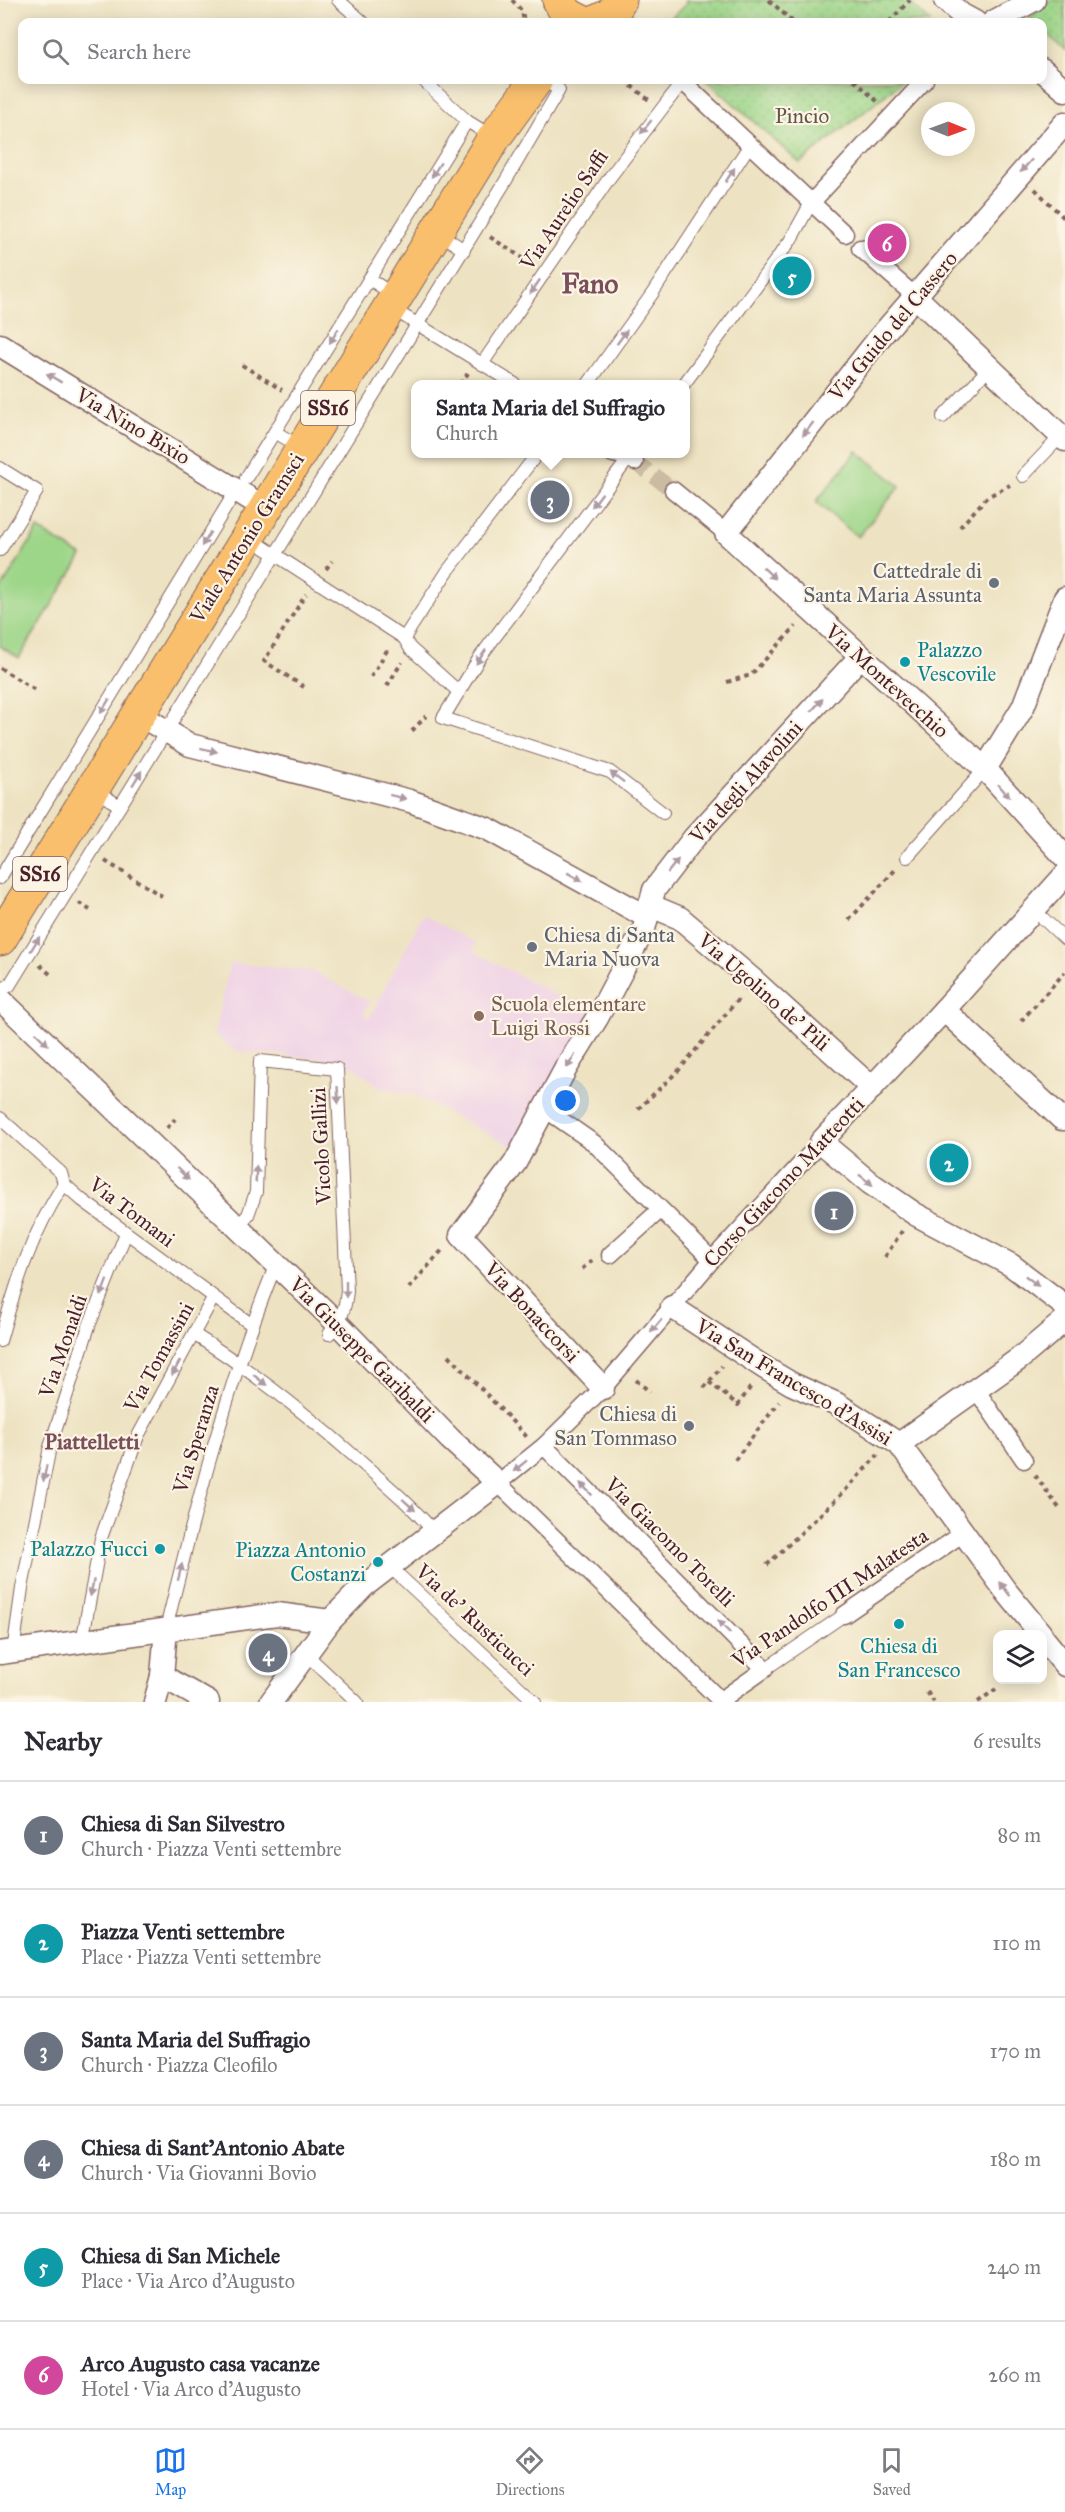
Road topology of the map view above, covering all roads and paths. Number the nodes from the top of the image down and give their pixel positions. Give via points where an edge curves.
1 (338, 0) edge
2 (512, 0) edge
3 (769, 0) edge
4 (910, 0) edge
5 (945, 0) edge
6 (1034, 0) edge
7 (358, 18) edge
8 (523, 18) edge
9 (789, 18) edge
10 (893, 18) edge
11 (968, 18) edge
12 (1000, 18) edge
13 (1047, 74) edge
14 (427, 84) edge
15 (518, 84) edge
16 (533, 84) edge
17 (551, 84) edge
18 (629, 84) edge
19 (679, 84) edge
20 (686, 84) edge
21 (858, 84) edge
22 (922, 84) edge
23 (1064, 89) edge
24 (660, 110) junction
25 (892, 115) junction
26 (467, 121) junction
27 (1065, 123) edge
28 (494, 138) junction
29 (749, 146) junction
30 (1020, 173) junction
31 (811, 203) junction
32 (1065, 219) edge
33 (477, 229) junction
34 (436, 232) junction
35 (845, 234) dead end
36 (860, 248) dead end
37 (464, 250) junction
38 (545, 272) junction
39 (369, 279) junction
40 (916, 297) junction
41 (393, 302) junction
42 (418, 324) junction
43 (0, 345) edge
44 (482, 364) junction
45 (242, 365) dead end
46 (989, 368) junction
47 (508, 380) edge
48 (591, 380) edge
49 (687, 380) edge
50 (296, 398) junction
51 (943, 417) dead end
52 (1061, 430) edge
53 (275, 432) junction
54 (302, 449) junction
55 (533, 458) edge
56 (626, 458) edge
57 (0, 468) edge
58 (1023, 476) joint
59 (241, 484) junction
60 (673, 490) tunnel mouth
61 (265, 508) junction
62 (960, 527) dead end
63 (726, 533) junction
64 (248, 537) junction
65 (0, 550) edge
66 (275, 555) junction
67 (314, 580) junction
68 (1065, 598) edge
69 (810, 611) junction
70 (403, 640) junction
71 (860, 657) junction
72 (0, 668) edge
73 (372, 677) dead end
74 (727, 682) dead end
75 (387, 686) dead end
76 (304, 687) dead end
77 (35, 690) dead end
78 (459, 692) junction
79 (138, 714) junction
80 (166, 732) junction
81 (107, 734) junction
82 (985, 769) junction
83 (93, 788) junction
84 (120, 806) junction
85 (663, 813) dead end
86 (92, 853) junction
87 (907, 857) joint
88 (1065, 857) edge
89 (1065, 875) edge
90 (0, 878) edge
91 (162, 896) dead end
92 (1034, 910) junction
93 (648, 911) junction
94 (849, 920) dead end
95 (3, 927) edge
96 (1065, 939) edge
97 (1065, 972) edge
98 (753, 981) junction
99 (0, 989) edge
100 (0, 999) edge
101 (944, 1010) junction
102 (1021, 1021) dead end
103 (872, 1088) junction
104 (545, 1109) junction
105 (638, 1109) dead end
106 (1064, 1117) edge
107 (0, 1118) edge
108 (175, 1119) dead end
109 (162, 1133) dead end
110 (821, 1142) junction
111 (64, 1184) junction
112 (660, 1210) junction
113 (915, 1214) junction
114 (237, 1227) junction
115 (126, 1233) junction
116 (461, 1235) junction
117 (610, 1255) dead end
118 (885, 1257) dead end
119 (712, 1260) junction
120 (276, 1264) junction
121 (409, 1288) dead end
122 (213, 1298) junction
123 (1065, 1306) edge
124 (672, 1307) junction
125 (1065, 1320) edge
126 (252, 1325) junction
127 (333, 1329) junction
128 (195, 1335) junction
129 (0, 1341) edge
130 (449, 1355) dead end
131 (240, 1363) junction
132 (765, 1368) junction
133 (709, 1382) dead end
134 (792, 1384) junction
135 (603, 1388) junction
136 (977, 1391) junction
137 (896, 1441) junction
138 (542, 1448) junction
139 (735, 1460) dead end
140 (1024, 1460) joint
141 (498, 1483) junction
142 (1059, 1508) dead end
143 (434, 1532) junction
144 (965, 1532) junction
145 (769, 1564) dead end
146 (388, 1565) junction
147 (844, 1616) joint
148 (330, 1621) junction
149 (166, 1629) junction
150 (1037, 1630) edge
151 (82, 1642) junction
152 (1047, 1642) edge
153 (7, 1652) edge
154 (306, 1654) junction
155 (1065, 1665) edge
156 (765, 1669) junction
157 (162, 1676) junction
158 (996, 1689) dead end
159 (927, 1692) dead end
160 (721, 1701) edge
161 (155, 1702) edge
162 (208, 1702) edge
163 (272, 1702) edge
164 (357, 1702) edge
165 (535, 1702) edge
166 (934, 1702) edge
167 (978, 1702) edge

1 - 7 lane
2 - 8 path
3 - 9 path
4 - 10 path
5 - 11 street
6 - 12 street
13 - 23 street
14 - 26 lane
15 - 28 main road, Viale Antonio Gramsci / SS16
16 - 28 main road, Viale Antonio Gramsci / SS16
17 - 33 lane via 559,90
18 - 24 path
19 - 24 lane, Via Aurelio Saffi
20 - 29 street
21 - 25 path
22 - 25 street
24 -> 38 lane, Via Aurelio Saffi
25 - 31 street
26 - 28 lane
26 -> 39 lane
27 -> 30 street, Via Guido del Cassero
28 - 34 main road, Viale Antonio Gramsci / SS16
29 - 31 street
48 -> 29 lane
30 - 32 path
30 - 40 street, Via Guido del Cassero
31 - 35 street
31 - 49 lane via 790,241
33 - 37 lane
33 - 38 path
34 - 37 lane
34 - 41 main road, Viale Antonio Gramsci / SS16
36 - 40 street
37 - 42 lane
38 -> 44 lane, Via Aurelio Saffi
39 - 41 lane
39 -> 50 lane
40 - 46 street
40 -> 63 street, Via Guido del Cassero
41 - 42 lane
41 - 54 main road, Viale Antonio Gramsci / SS16
42 - 44 lane
42 - 66 lane
59 -> 43 street, Via Nino Bixio
44 - 47 lane
45 - 50 path
46 - 51 lane
46 - 52 street
50 - 53 lane
52 - 58 lane
53 - 54 lane
53 - 59 lane
54 - 61 main road, Viale Antonio Gramsci / SS16
55 - 70 lane via 447,572
56 -> 78 lane via 480,657
57 - 65 lane via 37,491
58 - 62 path via 987,497
59 - 61 street, Via Nino Bixio
59 -> 81 lane
60 - 63 street, Via Montevecchio
61 - 64 main road, Viale Antonio Gramsci / SS16
63 -> 69 street, Via Montevecchio
64 - 66 lane
64 - 79 main road, Viale Antonio Gramsci / SS16
66 - 67 lane
66 - 80 lane
67 - 70 lane
67 - 76 path via 264,661
68 - 82 street via 1023,707
69 - 71 street, Via Montevecchio
69 - 74 path via 751,675
70 - 73 path
70 - 75 path
70 - 78 lane
71 - 82 street, Via Montevecchio
93 -> 71 street, Via degli Alavolini via 654,890 691,835
72 - 77 path
85 -> 78 lane via 610,772 443,718
79 - 80 street, Via Ugolino de' Pili
79 - 81 main road, Viale Antonio Gramsci / SS16
84 -> 80 lane
80 -> 93 street, Via Ugolino de' Pili via 190,745 441,810 488,829
81 - 83 main road, Viale Antonio Gramsci / SS16
81 - 90 lane
82 - 87 lane
82 -> 88 street, Via Montevecchio
83 - 84 lane
83 - 95 main road, Viale Antonio Gramsci / SS16
84 - 86 lane
86 - 91 path
99 -> 86 lane via 9,986
87 - 94 path
89 - 92 street, Corso Giacomo Matteotti
92 - 96 lane
92 - 101 street, Corso Giacomo Matteotti
93 - 98 street, Via Ugolino de' Pili via 680,918
93 -> 104 street, Via degli Alavolini via 644,929
97 - 102 path
98 - 103 street, Via Ugolino de' Pili
98 - 105 path via 679,1070
100 -> 114 street, Via Giuseppe Garibaldi
101 - 103 street, Corso Giacomo Matteotti
101 - 106 street
103 - 110 street, Corso Giacomo Matteotti
104 - 112 street via 594,1143
104 - 116 street, Via degli Alavolini via 515,1163
107 - 111 lane, Via Tomani via 61,1173
108 - 109 path
110 -> 113 street via 870,1184
110 - 119 street, Corso Giacomo Matteotti
111 - 115 lane, Via Tomani
111 - 129 lane via 44,1214 26,1255
112 - 117 street
112 - 119 street
113 - 118 path
113 -> 123 street via 1011,1265
114 - 120 street, Via Giuseppe Garibaldi
114 -> 127 lane, Vicolo Gallizi via 248,1215 256,1192 260,1061 337,1069 347,1291 345,1309
115 - 122 lane, Via Tomani
115 -> 153 lane, Via Monaldi via 89,1326 50,1447
116 - 121 path
116 - 135 street, Via Bonaccorsi
119 - 124 street, Corso Giacomo Matteotti
120 - 126 lane, Via Speranza
120 - 127 street, Via Giuseppe Garibaldi
122 - 126 lane, Via Tomani
122 - 128 lane, Via Tomassini
124 - 132 street, Via San Francesco d'Assisi
124 -> 135 street, Corso Giacomo Matteotti
125 - 136 street
126 - 131 lane, Via Speranza
127 - 141 street, Via Giuseppe Garibaldi
128 - 131 lane
128 -> 151 lane, Via Tomassini via 138,1436 101,1538
130 - 138 path
131 -> 143 lane via 324,1430 415,1510
149 -> 131 lane, Via Speranza via 196,1504
132 - 133 path via 738,1405
132 - 134 street, Via San Francesco d'Assisi
134 - 137 street, Via San Francesco d'Assisi via 837,1404
134 - 139 path
135 - 138 street, Corso Giacomo Matteotti
136 - 137 street
136 - 140 street
137 - 144 street, Via San Francesco d'Assisi
137 - 145 path
138 -> 141 street, Corso Giacomo Matteotti
156 -> 138 street, Via Giacomo Torelli
140 - 142 path
141 - 143 street
141 - 160 street, Via Giuseppe Garibaldi
143 - 146 street
144 - 147 street, Via Pandolfo III Malatesta
150 -> 144 street, Via San Francesco d'Assisi
146 - 148 street
146 - 165 lane, Via de' Rusticucci
147 - 156 lane, Via Pandolfo III Malatesta
148 - 149 street via 277,1614
148 - 154 street
149 - 151 street
149 - 157 street
151 - 153 street
152 - 155 street, Via San Francesco d'Assisi
154 - 163 street
154 - 164 lane
156 - 160 street, Via Pandolfo III Malatesta
157 - 161 street
157 - 162 street
158 - 167 path
159 - 166 path

